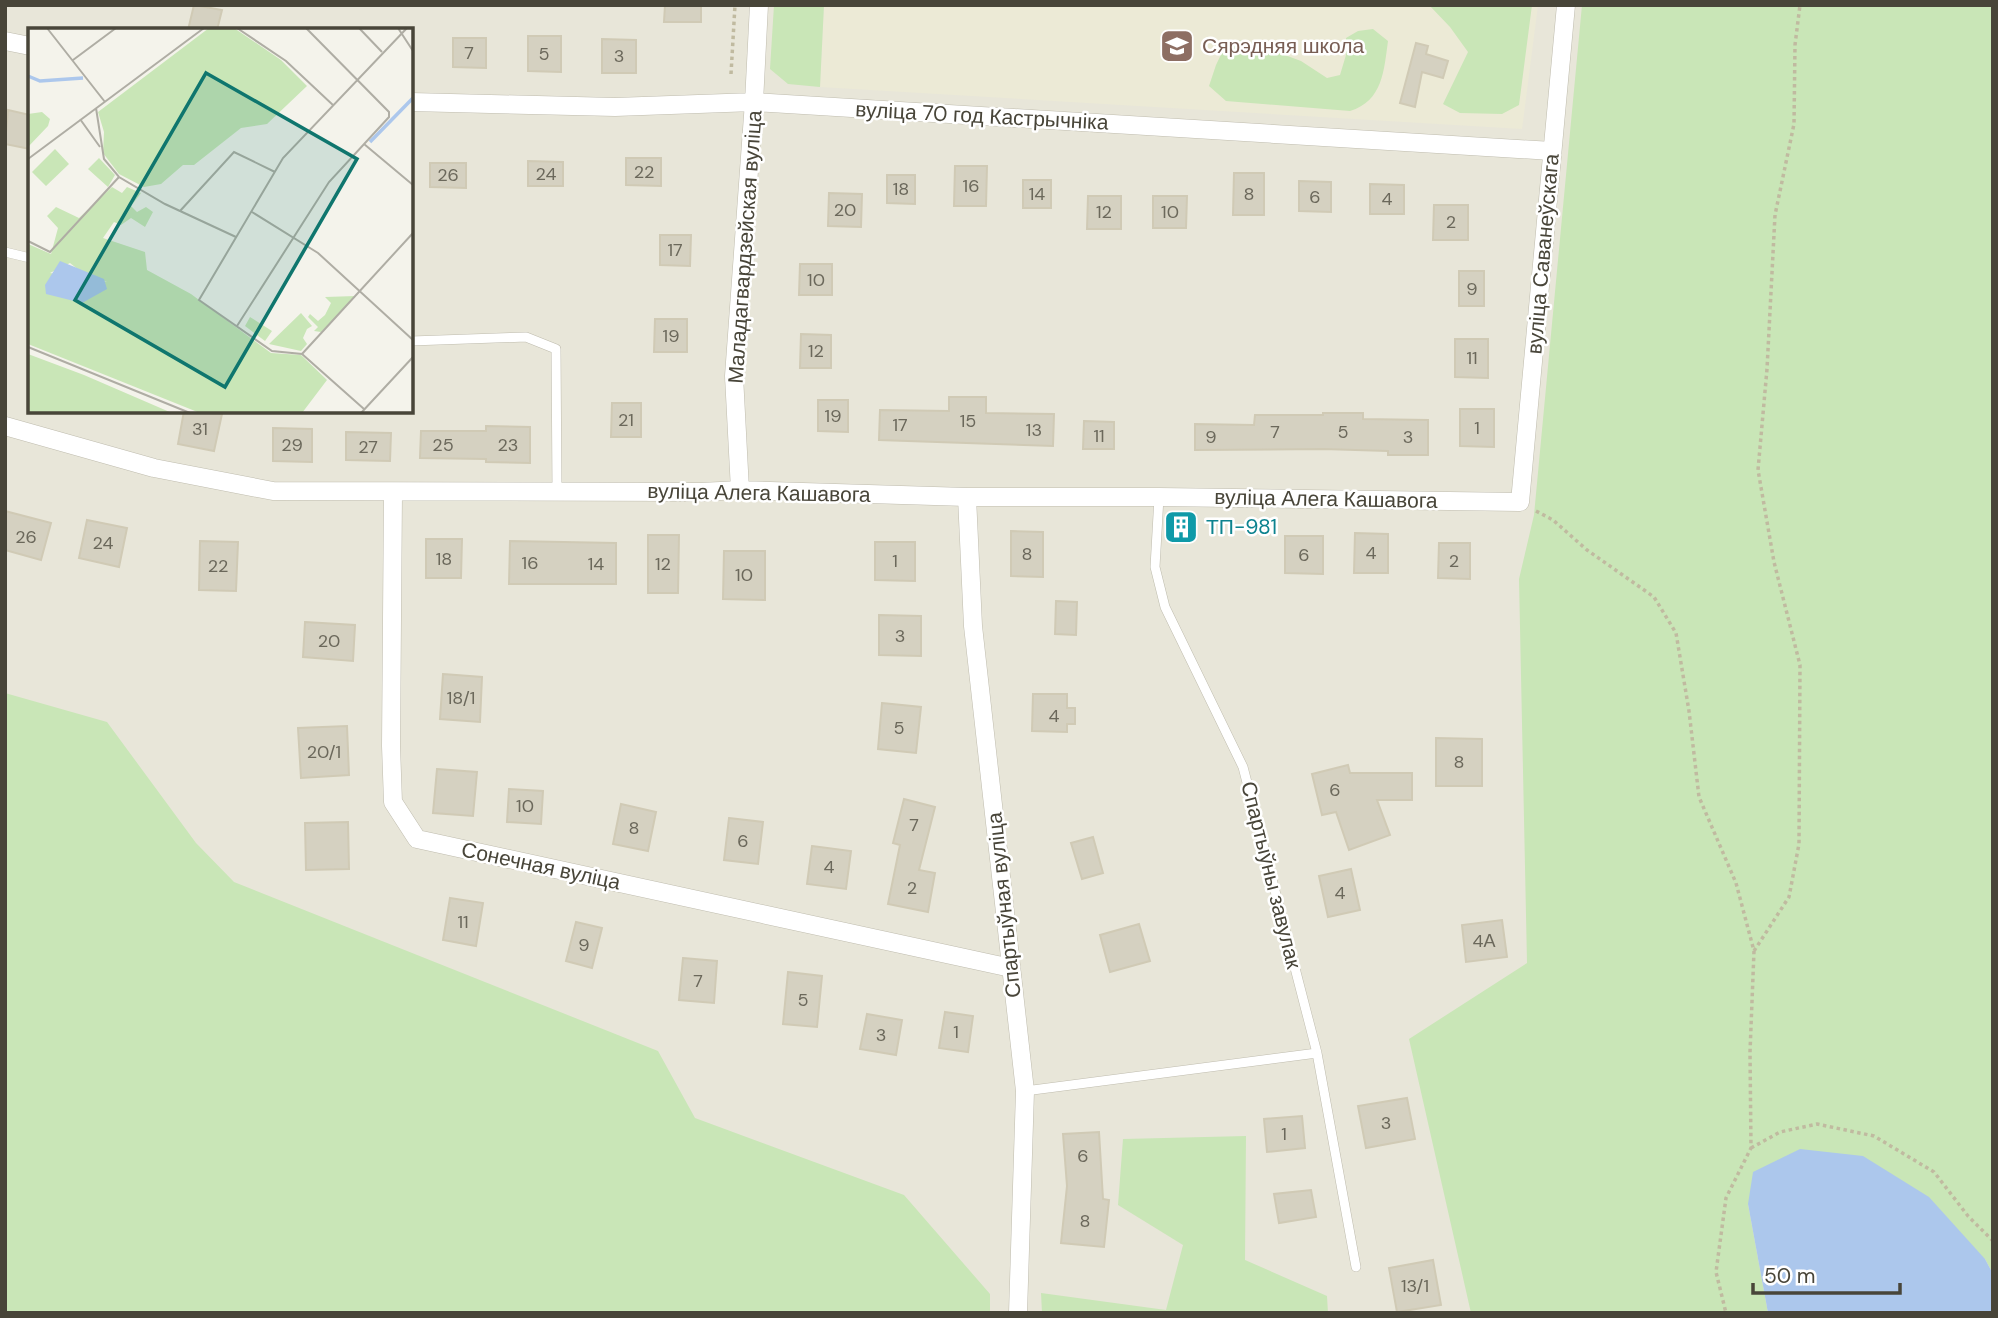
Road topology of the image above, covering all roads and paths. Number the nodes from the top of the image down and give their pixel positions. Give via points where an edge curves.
1 (734, 5) edge
2 (759, 5) edge
3 (1566, 5) edge
4 (1800, 5) edge
5 (5, 41) edge
6 (28, 46) edge
7 (731, 74) dead end
8 (413, 102) edge
9 (754, 102) junction
10 (1552, 151) junction
11 (5, 252) edge
12 (28, 258) edge
13 (413, 341) edge
14 (5, 426) edge
15 (740, 489) junction
16 (558, 490) junction
17 (393, 492) junction
18 (967, 497) junction
19 (1159, 497) junction
20 (1520, 502) junction
21 (1754, 951) junction
22 (1010, 968) junction
23 (1317, 1053) junction
24 (1025, 1091) junction
25 (1751, 1148) junction
26 (1993, 1241) edge
27 (1356, 1267) dead end
28 (1018, 1313) edge
29 (1726, 1313) edge

1 - 7 path
2 - 9 street, Маладагвардзейская вуліца
3 - 10 street, вуліца Саванеўскага
4 - 21 path via 1794,124 1775,215 1758,470 1774,562 1800,665 1799,844 1789,897
5 - 6 street
8 - 9 street, вуліца 70 год Кастрычніка via 615,107
9 - 10 street, вуліца 70 год Кастрычніка
9 - 15 street, Маладагвардзейская вуліца via 734,376
10 - 20 street, вуліца Саванеўскага
11 - 12 lane
13 - 16 lane via 526,337 556,349
14 - 17 street, вуліца Алега Кашавога via 155,468 273,491
15 - 16 street, вуліца Алега Кашавога
15 - 18 street, вуліца Алега Кашавога
16 - 17 street, вуліца Алега Кашавога
17 - 22 street, Сонечная вуліца via 393,802 417,838
18 - 19 street, вуліца Алега Кашавога
18 - 22 street, Спартыўная вуліца via 973,626
19 - 20 street, вуліца Алега Кашавога
19 - 23 lane, Спартыўны завулак via 1155,567 1165,607 1243,766
20 - 21 path via 1553,520 1654,597 1676,633 1699,797 1736,883
21 - 25 path
22 - 24 street, Спартыўная вуліца
23 - 24 lane
23 - 27 lane, Спартыўны завулак
24 - 28 street, Спартыўная вуліца
25 - 26 path via 1780,1132 1817,1124 1874,1136 1934,1172
25 - 29 path via 1726,1198 1716,1272

